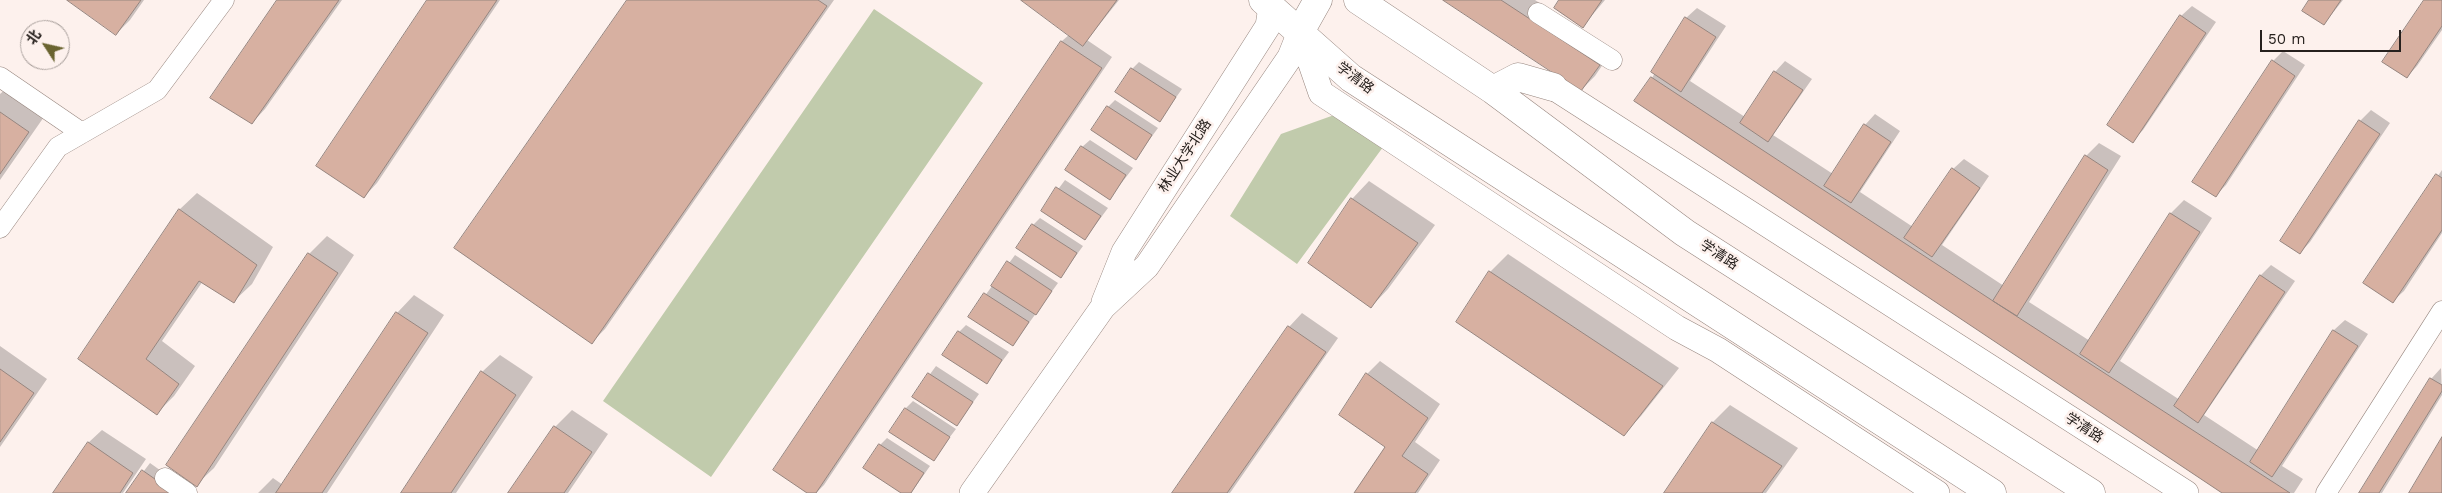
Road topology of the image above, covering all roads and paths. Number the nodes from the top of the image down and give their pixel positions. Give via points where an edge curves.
1 (224, 0) edge
2 (1318, 0) edge
3 (1358, 0) edge
4 (1270, 2) edge
5 (1538, 13) dead end
6 (1300, 32) junction
7 (1612, 60) dead end
8 (0, 77) edge
9 (1554, 87) joint
10 (1493, 90) junction
11 (82, 133) junction
12 (0, 228) edge
13 (1103, 307) junction
14 (2442, 310) edge
15 (165, 478) dead end
16 (186, 493) edge
17 (972, 493) edge
18 (1937, 493) edge
19 (1992, 493) edge
20 (2091, 493) edge
21 (2186, 493) edge
22 (2326, 493) edge

1 - 11 street via 157,90
2 - 6 main road
3 - 10 main road, 学清路
4 - 6 main road, 学清路
4 - 13 street, 林业大学北路 via 1268,26 1124,252
5 - 7 street
6 - 13 street, 林业大学北路 via 1290,57 1147,266
6 - 18 street, 学清路 via 1321,93 1670,323 1718,350
6 - 19 main road, 学清路 via 1351,78
8 - 11 street
9 - 10 main road via 1518,77
9 - 21 street, 学清路
10 - 20 main road, 学清路 via 1685,233
11 - 12 street via 58,147
13 - 17 street, 林业大学北路
14 - 22 street
15 - 16 street

